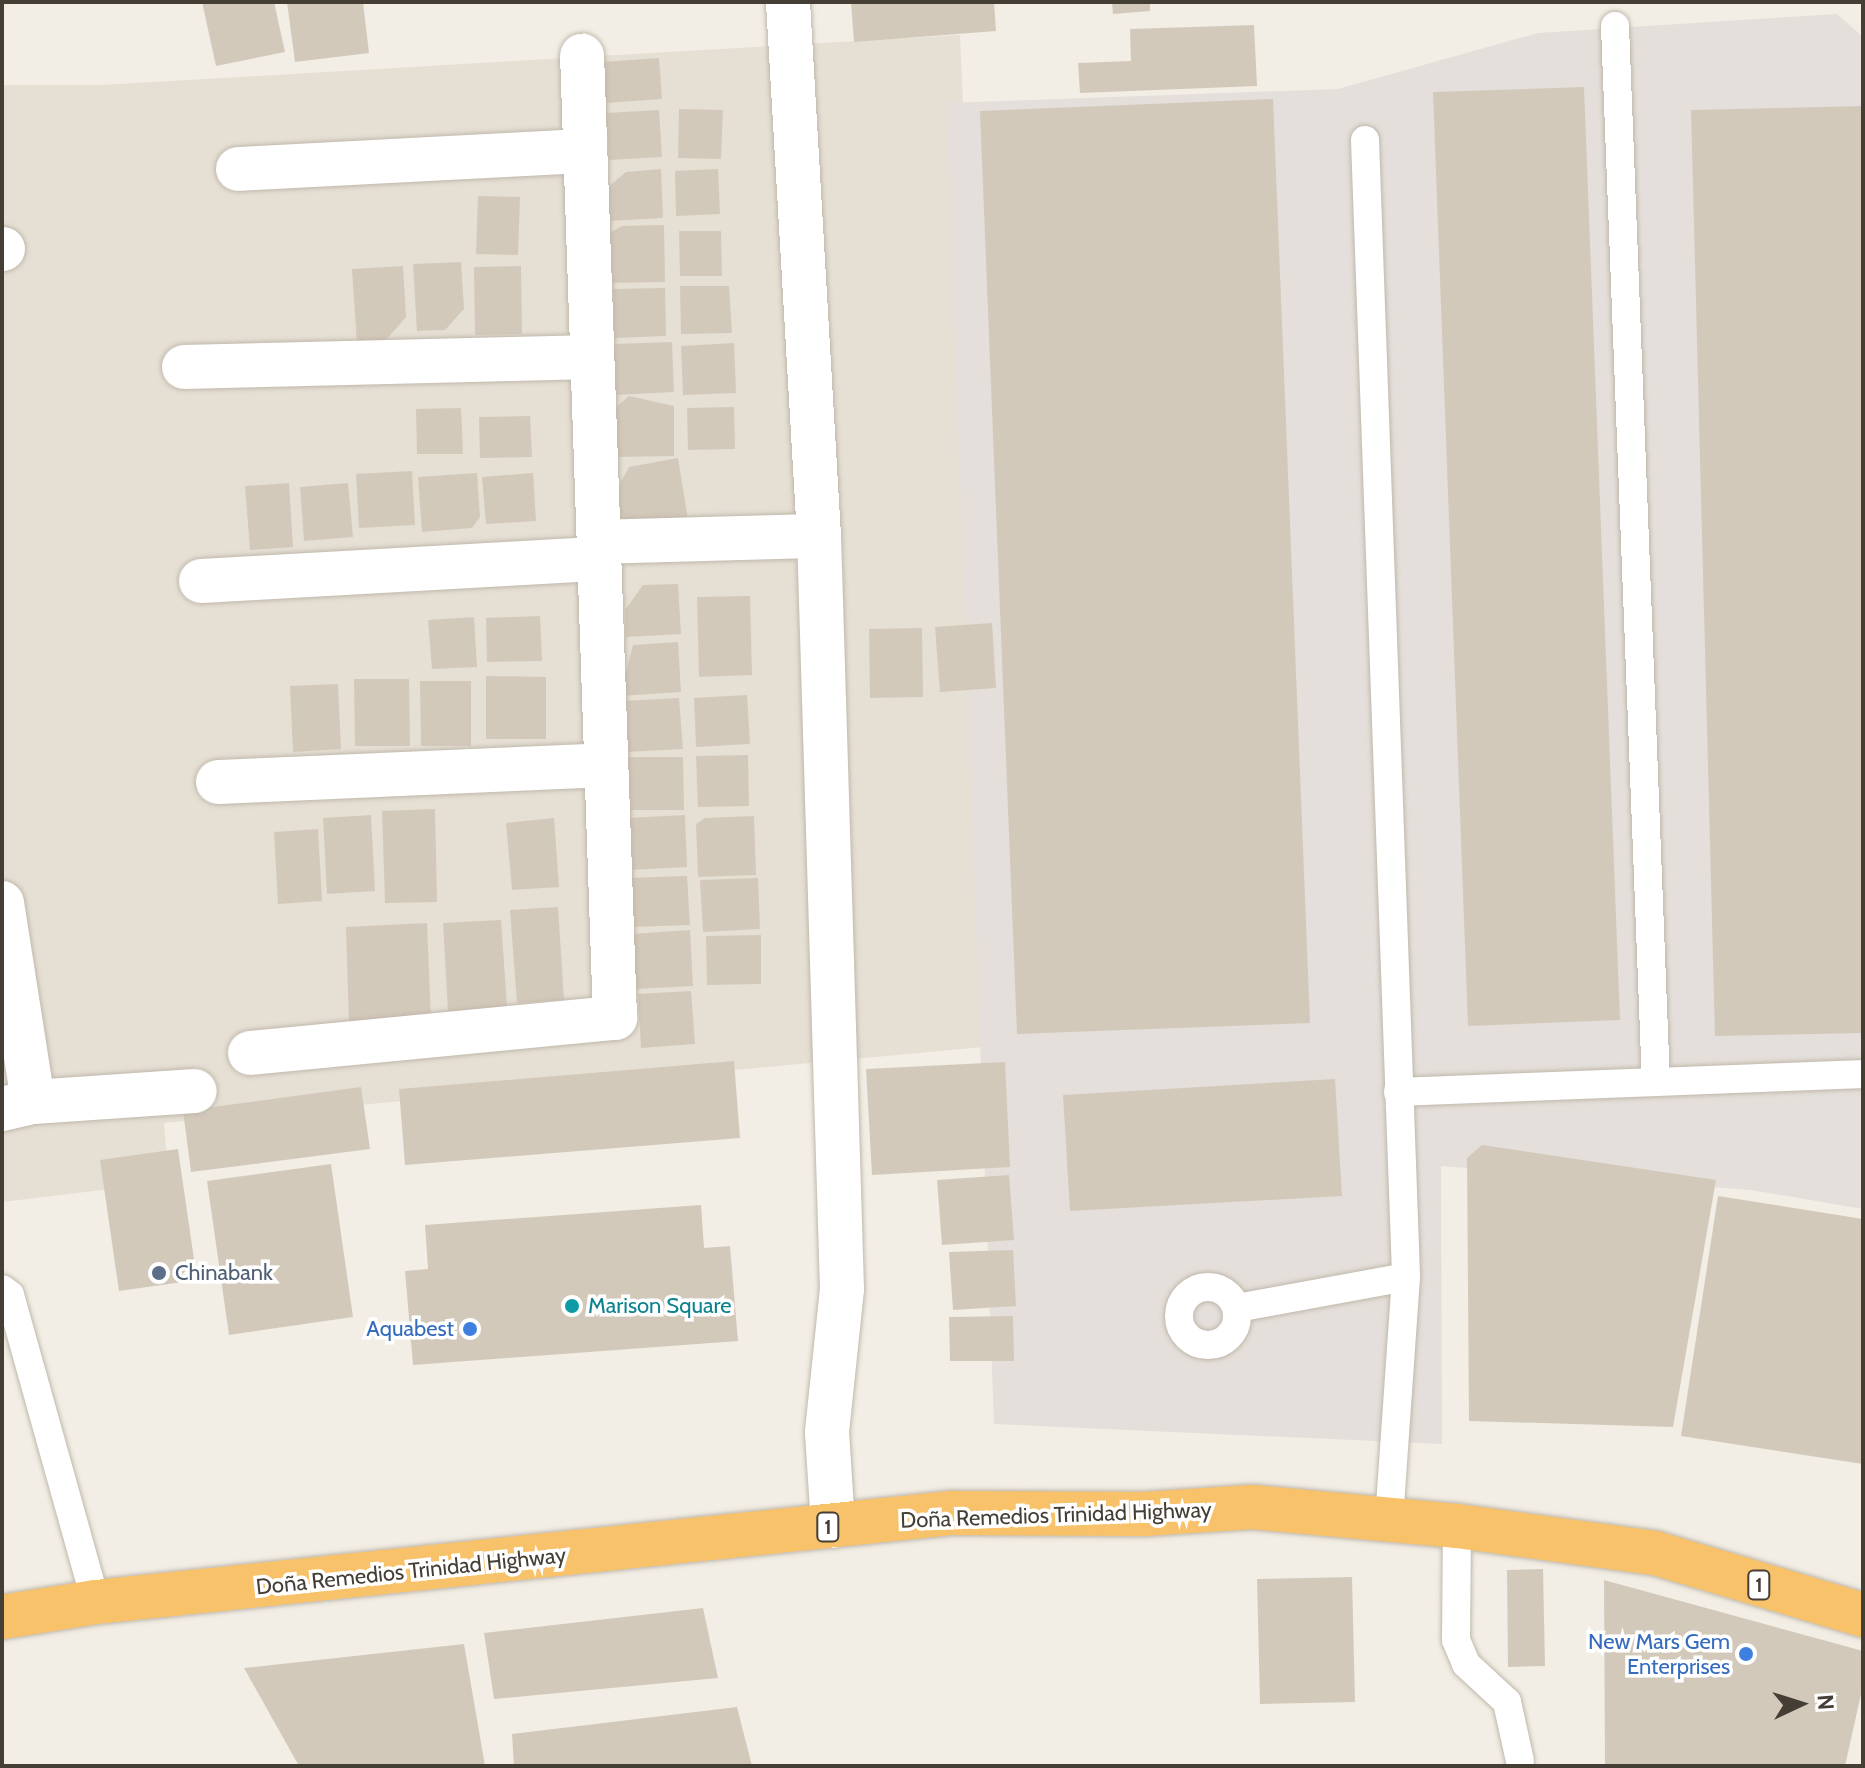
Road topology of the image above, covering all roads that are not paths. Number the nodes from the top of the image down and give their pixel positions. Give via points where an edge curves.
1 (788, 2) edge
2 (1615, 26) dead end
3 (582, 56) dead end
4 (1365, 140) dead end
5 (585, 151) junction
6 (238, 169) dead end
7 (592, 357) junction
8 (184, 367) dead end
9 (819, 536) junction
10 (599, 551) junction
11 (201, 581) dead end
12 (606, 765) junction
13 (218, 782) dead end
14 (2, 903) edge
15 (250, 1053) dead end
16 (1863, 1074) edge
17 (1656, 1082) junction
18 (195, 1091) dead end
19 (1398, 1092) junction
20 (18, 1106) edge
21 (1406, 1277) junction
22 (2, 1289) edge
23 (1237, 1308) dead end
24 (1389, 1523) junction
25 (833, 1526) junction
26 (1457, 1526) junction
27 (96, 1602) junction
28 (1863, 1615) edge
29 (2, 1617) edge
30 (1520, 1761) dead end

1 - 9 street
2 - 17 lane
3 - 5 street
4 - 19 lane
5 - 6 street
5 - 7 street
7 - 8 street
7 - 10 street
9 - 10 street
9 - 25 street via 842,1289 827,1432
10 - 11 street
10 - 12 street
12 - 13 street
12 - 15 street via 615,1018
14 - 20 street
16 - 17 lane
17 - 19 lane
18 - 20 street
19 - 21 lane
21 - 23 lane
21 - 24 lane
22 - 27 lane via 10,1295
24 - 25 highway, Doña Remedios Trinidad Highway / 1 via 1252,1507 1144,1514 951,1513
24 - 26 highway, Doña Remedios Trinidad Highway / 1
25 - 27 highway, Doña Remedios Trinidad Highway / 1
26 - 28 highway, Doña Remedios Trinidad Highway / 1 via 1655,1553
26 - 30 lane via 1456,1640 1466,1664 1507,1702
27 - 29 highway, Doña Remedios Trinidad Highway / 1

